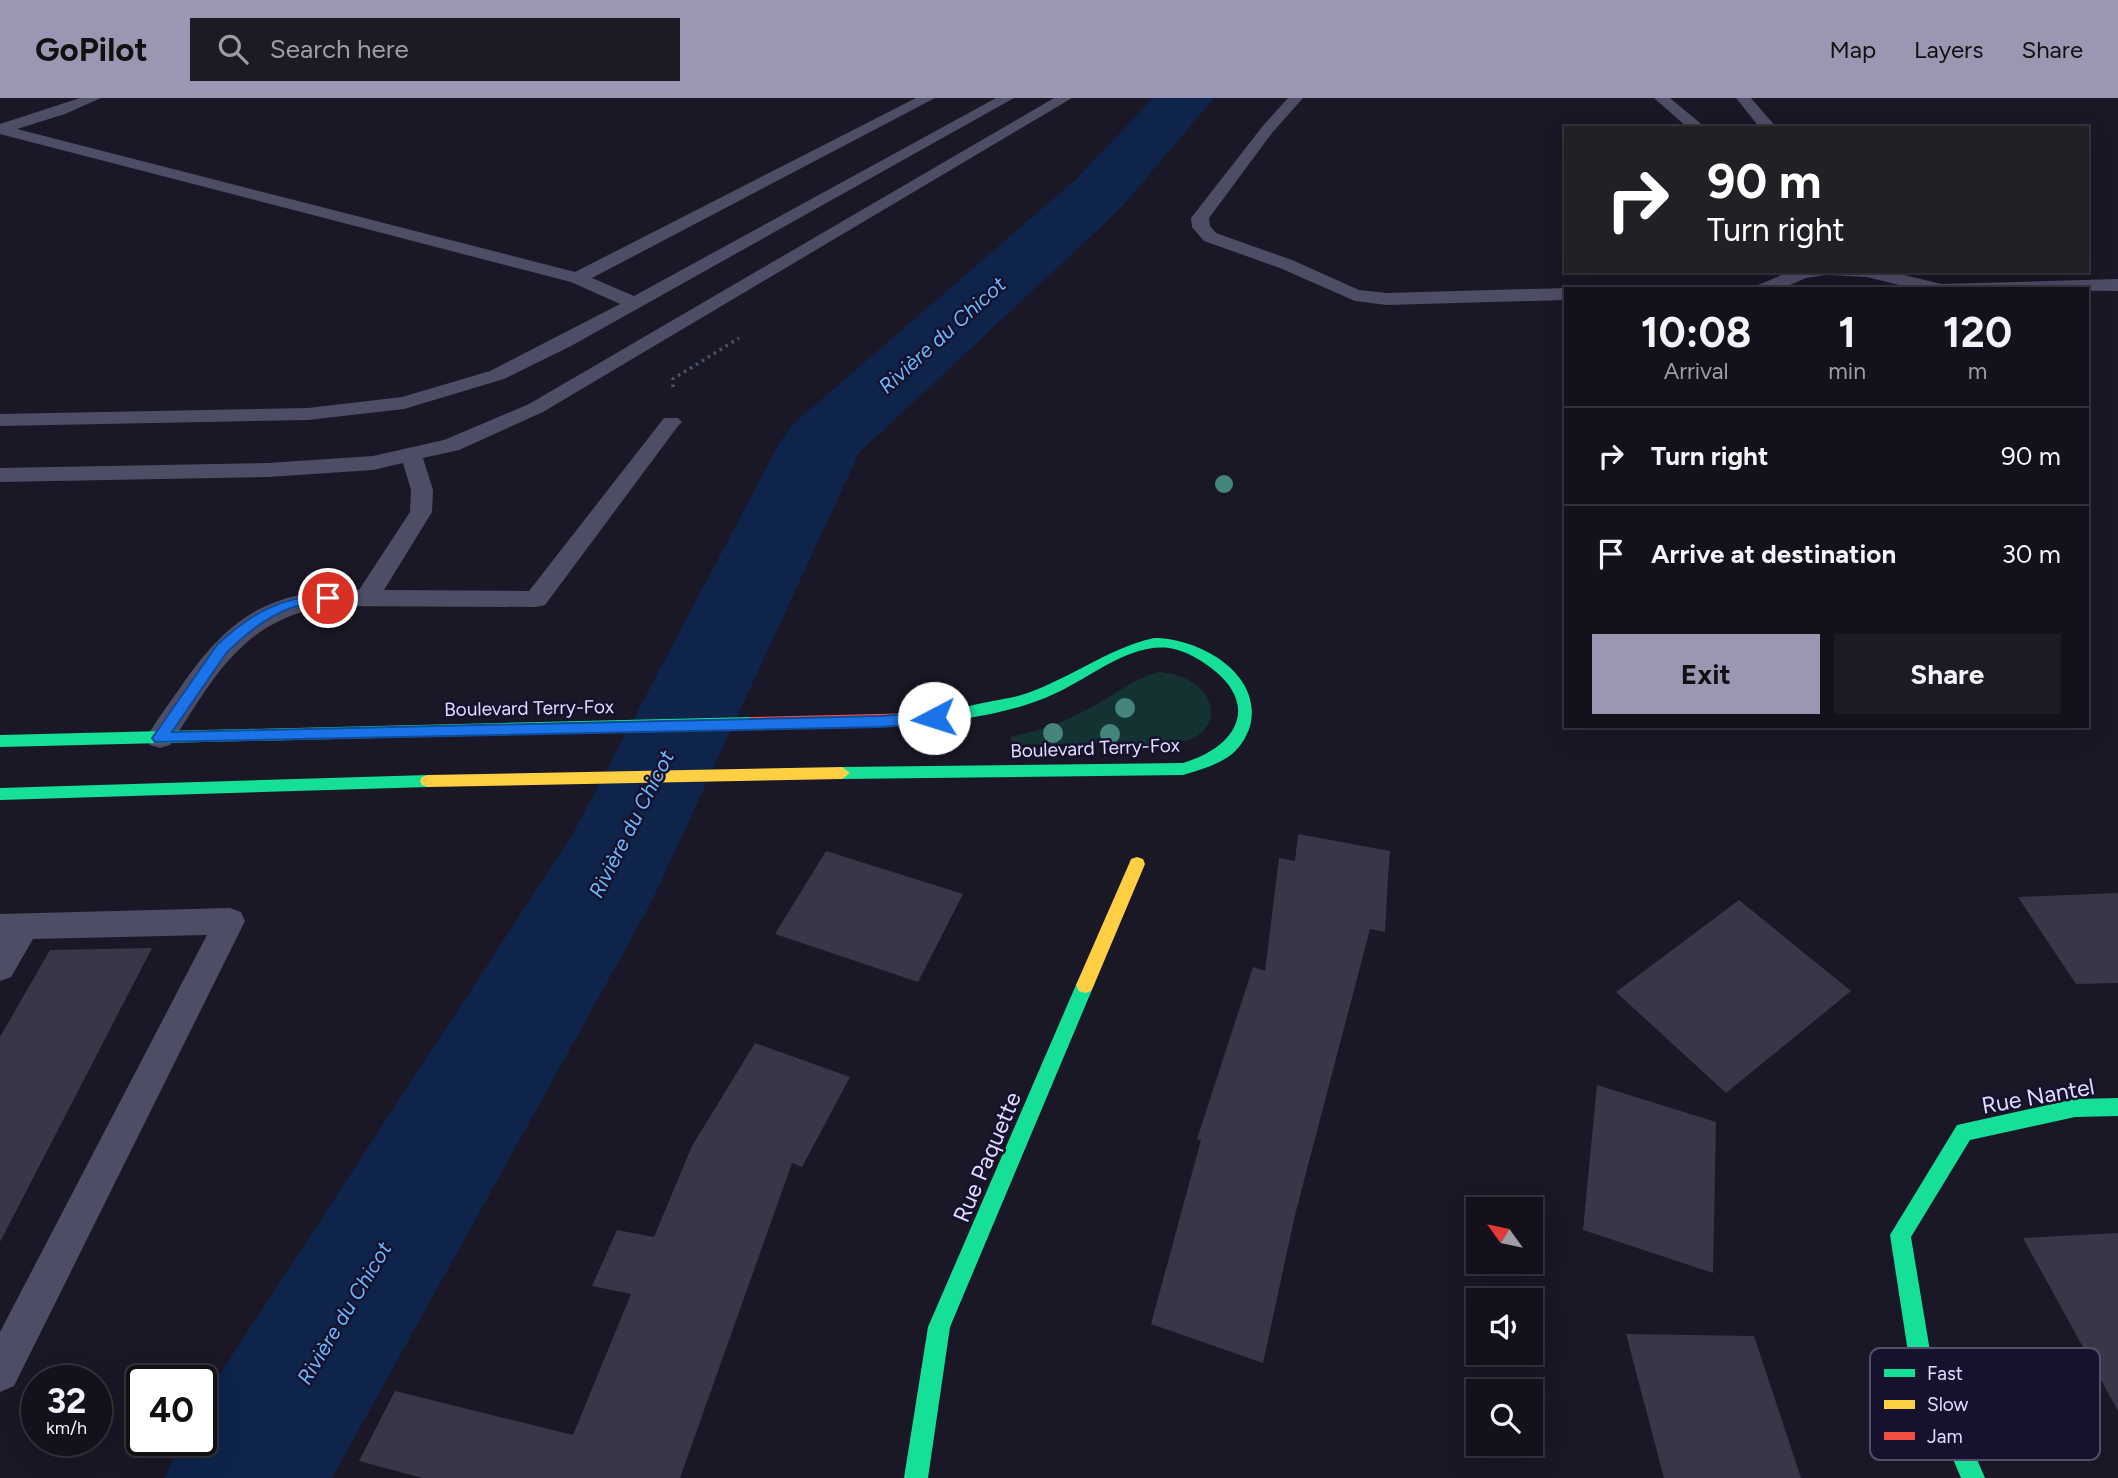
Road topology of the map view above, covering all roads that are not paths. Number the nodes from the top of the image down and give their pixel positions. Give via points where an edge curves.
1 (94, 98) edge
2 (928, 98) edge
3 (1007, 98) edge
4 (1065, 98) edge
5 (1296, 98) edge
6 (1661, 98) edge
7 (1743, 98) edge
8 (1696, 126) edge
9 (1767, 126) edge
10 (0, 129) edge
11 (1802, 273) edge
12 (1871, 273) edge
13 (1981, 273) edge
14 (577, 278) junction
15 (2118, 285) edge
16 (664, 287) junction
17 (1770, 287) edge
18 (1932, 287) edge
19 (2003, 287) joint
20 (1564, 294) edge
21 (634, 303) junction
22 (710, 307) junction
23 (0, 420) edge
24 (671, 422) dead end
25 (411, 455) junction
26 (0, 475) edge
27 (366, 598) junction
28 (160, 738) junction
29 (0, 741) edge
30 (0, 794) edge
31 (1137, 864) dead end
32 (12, 927) edge
33 (0, 967) edge
34 (2118, 1107) edge
35 (1918, 1348) edge
36 (0, 1372) edge
37 (1965, 1460) edge
38 (916, 1478) edge
39 (1973, 1478) edge

1 - 10 lane
2 - 14 lane
3 - 16 lane
4 - 22 lane
5 - 20 lane via 1200,218 1210,237 1355,295
6 - 8 lane
7 - 9 lane
10 - 14 lane
11 - 17 lane
12 - 18 lane
13 - 19 lane
14 - 21 lane
15 - 19 lane
16 - 21 lane
16 - 22 lane
21 - 23 lane via 497,375 404,403 281,415
22 - 25 lane via 536,408 451,445
24 - 27 lane via 536,599
25 - 26 lane via 317,469
25 - 27 lane via 423,484 421,512
27 - 28 lane via 302,600 254,622 222,649
28 - 29 street, Boulevard Terry-Fox
28 - 30 street, Boulevard Terry-Fox via 949,716 1050,690 1145,644 1163,641 1185,644 1226,667 1236,679 1245,714 1240,732 1228,747 1209,761 1183,769 570,777
31 - 38 street, Rue Paquette via 939,1327
32 - 33 lane
32 - 36 lane via 230,921
34 - 35 street, Rue Nantel via 2075,1108 1964,1132 1900,1235
37 - 39 street, Rue Nantel

